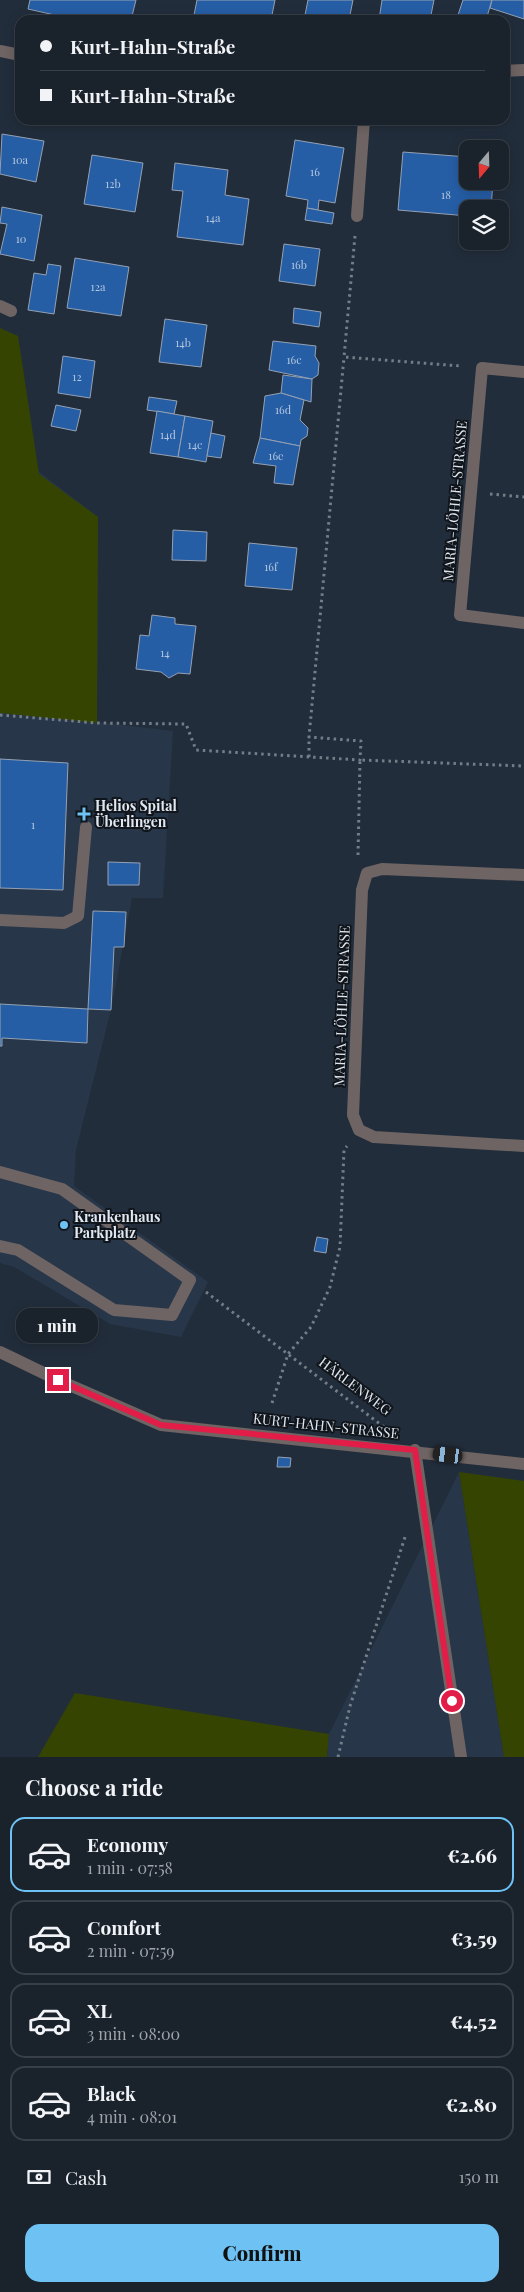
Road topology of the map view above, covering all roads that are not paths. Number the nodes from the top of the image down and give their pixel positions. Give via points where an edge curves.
1 (0, 51) edge
2 (15, 54) edge
3 (510, 70) edge
4 (524, 70) edge
5 (364, 125) edge
6 (357, 216) road end
7 (524, 372) edge
8 (524, 622) edge
9 (86, 827) dead end
10 (524, 875) edge
11 (0, 920) edge
12 (524, 1146) edge
13 (0, 1172) edge
14 (0, 1246) edge
15 (0, 1352) edge
16 (415, 1450) junction
17 (524, 1464) edge
18 (461, 1757) edge

1 - 2 street
3 - 4 street
5 - 6 street
7 - 8 street, MARIA-LÖHLE-STRASSE via 482,368 460,615
9 - 11 street via 78,916 64,923
10 - 12 street, MARIA-LÖHLE-STRASSE via 382,869 367,873 362,890 353,1115 359,1130 374,1137
13 - 14 street via 62,1189 190,1280 172,1315 114,1310 18,1250
15 - 16 street, KURT-HAHN-STRASSE via 161,1425
16 - 17 street
16 - 18 street, KURT-HAHN-STRASSE

